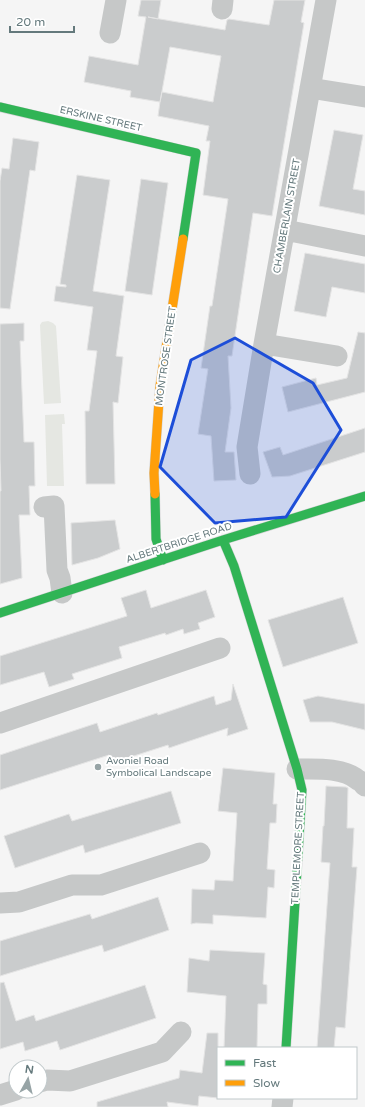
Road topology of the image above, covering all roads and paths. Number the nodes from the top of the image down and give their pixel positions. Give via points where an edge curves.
1 (116, 0) edge
2 (326, 0) edge
3 (110, 33) dead end
4 (310, 88) junction
5 (365, 97) edge
6 (0, 107) edge
7 (196, 153) joint
8 (285, 230) junction
9 (365, 246) edge
10 (264, 344) junction
11 (337, 356) dead end
12 (250, 474) dead end
13 (365, 496) edge
14 (44, 507) dead end
15 (223, 540) junction
16 (163, 560) junction
17 (62, 593) junction
18 (0, 613) edge
19 (220, 648) dead end
20 (0, 723) edge
21 (297, 769) junction
22 (365, 786) edge
23 (200, 853) dead end
24 (0, 903) edge
25 (181, 1032) dead end
26 (286, 1047) edge
27 (48, 1080) edge

1 - 3 street
2 - 4 street, CHAMBERLAIN STREET
4 - 5 street
4 - 8 street, CHAMBERLAIN STREET
6 - 7 street, ERSKINE STREET
7 - 16 street, MONTROSE STREET via 160,386 154,473 156,539
8 - 9 street
8 - 10 street, CHAMBERLAIN STREET
10 - 11 street
10 - 12 street, CHAMBERLAIN STREET via 247,447
13 - 15 street, ALBERTBRIDGE ROAD
14 - 17 street via 54,506 57,570
15 - 16 street, ALBERTBRIDGE ROAD
15 - 21 street, TEMPLEMORE STREET via 234,566
16 - 17 street, ALBERTBRIDGE ROAD
17 - 18 street, ALBERTBRIDGE ROAD
19 - 20 street
21 - 22 street via 344,772
21 - 26 street, TEMPLEMORE STREET via 302,790
23 - 24 street via 101,885 72,885 19,902
25 - 27 street via 162,1052 70,1081

